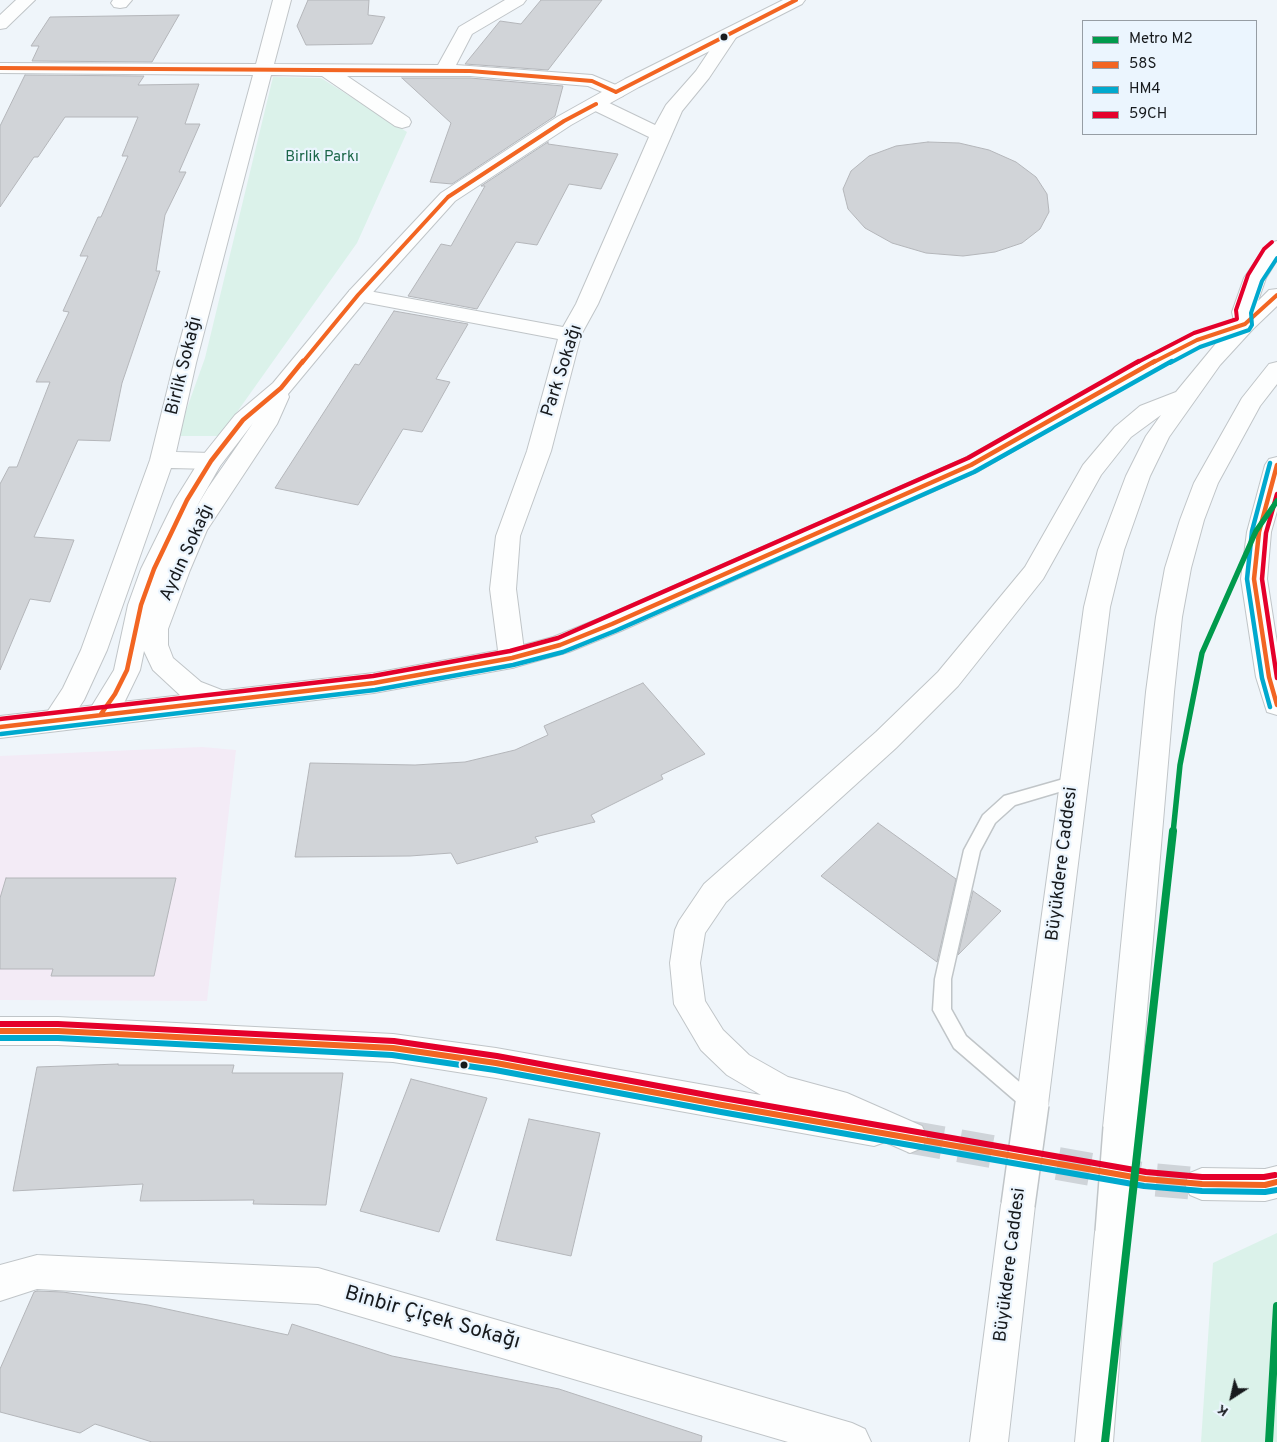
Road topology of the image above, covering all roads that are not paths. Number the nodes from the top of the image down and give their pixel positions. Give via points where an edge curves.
1 (26, 0) edge
2 (282, 0) edge
3 (517, 0) edge
4 (796, 0) edge
5 (0, 24) edge
6 (476, 25) junction
7 (728, 36) junction
8 (473, 58) junction
9 (0, 68) edge
10 (326, 70) junction
11 (264, 71) junction
12 (444, 71) junction
13 (624, 87) junction
14 (596, 104) junction
15 (402, 122) dead end
16 (660, 135) junction
17 (1277, 247) edge
18 (358, 295) junction
19 (1277, 295) edge
20 (1245, 324) junction
21 (570, 335) junction
22 (1277, 369) edge
23 (281, 388) junction
24 (1184, 397) junction
25 (162, 460) junction
26 (210, 461) junction
27 (1277, 465) edge
28 (512, 658) junction
29 (222, 701) junction
30 (1277, 705) edge
31 (101, 714) junction
32 (56, 720) junction
33 (0, 727) edge
34 (1074, 782) junction
35 (0, 1031) edge
36 (1032, 1104) junction
37 (1277, 1182) edge
38 (1202, 1184) tunnel mouth
39 (0, 1283) edge
40 (852, 1442) edge
41 (989, 1442) edge
42 (1094, 1442) edge

1 - 5 street
2 - 11 street, Birlik Sokağı
3 - 6 street
4 - 7 street, Aydın Sokağı
6 - 8 street via 480,32
6 - 12 street via 465,31
7 - 13 street, Aydın Sokağı
7 - 16 street, Park Sokağı via 703,74 673,109
8 - 12 street
8 - 13 street via 492,73 592,81
9 - 11 street
10 - 11 street
10 - 12 street
10 - 15 street
11 - 25 street, Birlik Sokağı
13 - 14 street, Aydın Sokağı
14 - 16 street
14 - 18 street, Aydın Sokağı via 572,125 458,200 433,212
16 - 21 street, Park Sokağı via 587,304
17 - 20 street via 1255,278 1243,312
18 - 21 street
18 - 23 street, Aydın Sokağı
19 - 20 street, Büyükdere Caddesi
20 - 24 street, Büyükdere Caddesi
20 - 28 street via 1198,340 1146,366 962,469 612,624 560,645
21 - 28 street, Park Sokağı via 539,452 508,536 503,589
22 - 42 street, bridge via 1250,403 1206,483 1178,568 1169,617 1120,1128
23 - 26 street, Aydın Sokağı via 243,420
23 - 29 street, Aydın Sokağı via 265,424 196,530 155,629 155,645 162,664 192,689
24 - 34 street, Büyükdere Caddesi via 1158,436 1138,476 1111,550 1097,607
24 - 35 street via 1148,411 1123,432 1091,471 1034,573 948,680 715,893 690,930 684,964 690,1004 712,1040 738,1066 781,1090 847,1108 910,1137 496,1063 393,1048 58,1031
25 - 26 street
25 - 32 street, Birlik Sokağı via 94,650 74,693
26 - 31 street, Aydın Sokağı via 154,569 141,605 127,670
27 - 30 street via 1259,532 1254,579 1269,677
28 - 29 street via 383,682
29 - 31 street
31 - 32 street
32 - 33 street
34 - 36 street, Büyükdere Caddesi
34 - 36 lane via 1010,800 989,819 972,850 943,979 942,1010 960,1042
36 - 41 street, Büyükdere Caddesi, bridge
37 - 38 street via 1265,1185
39 - 40 street, Binbir Çiçek Sokağı via 37,1272 318,1286

